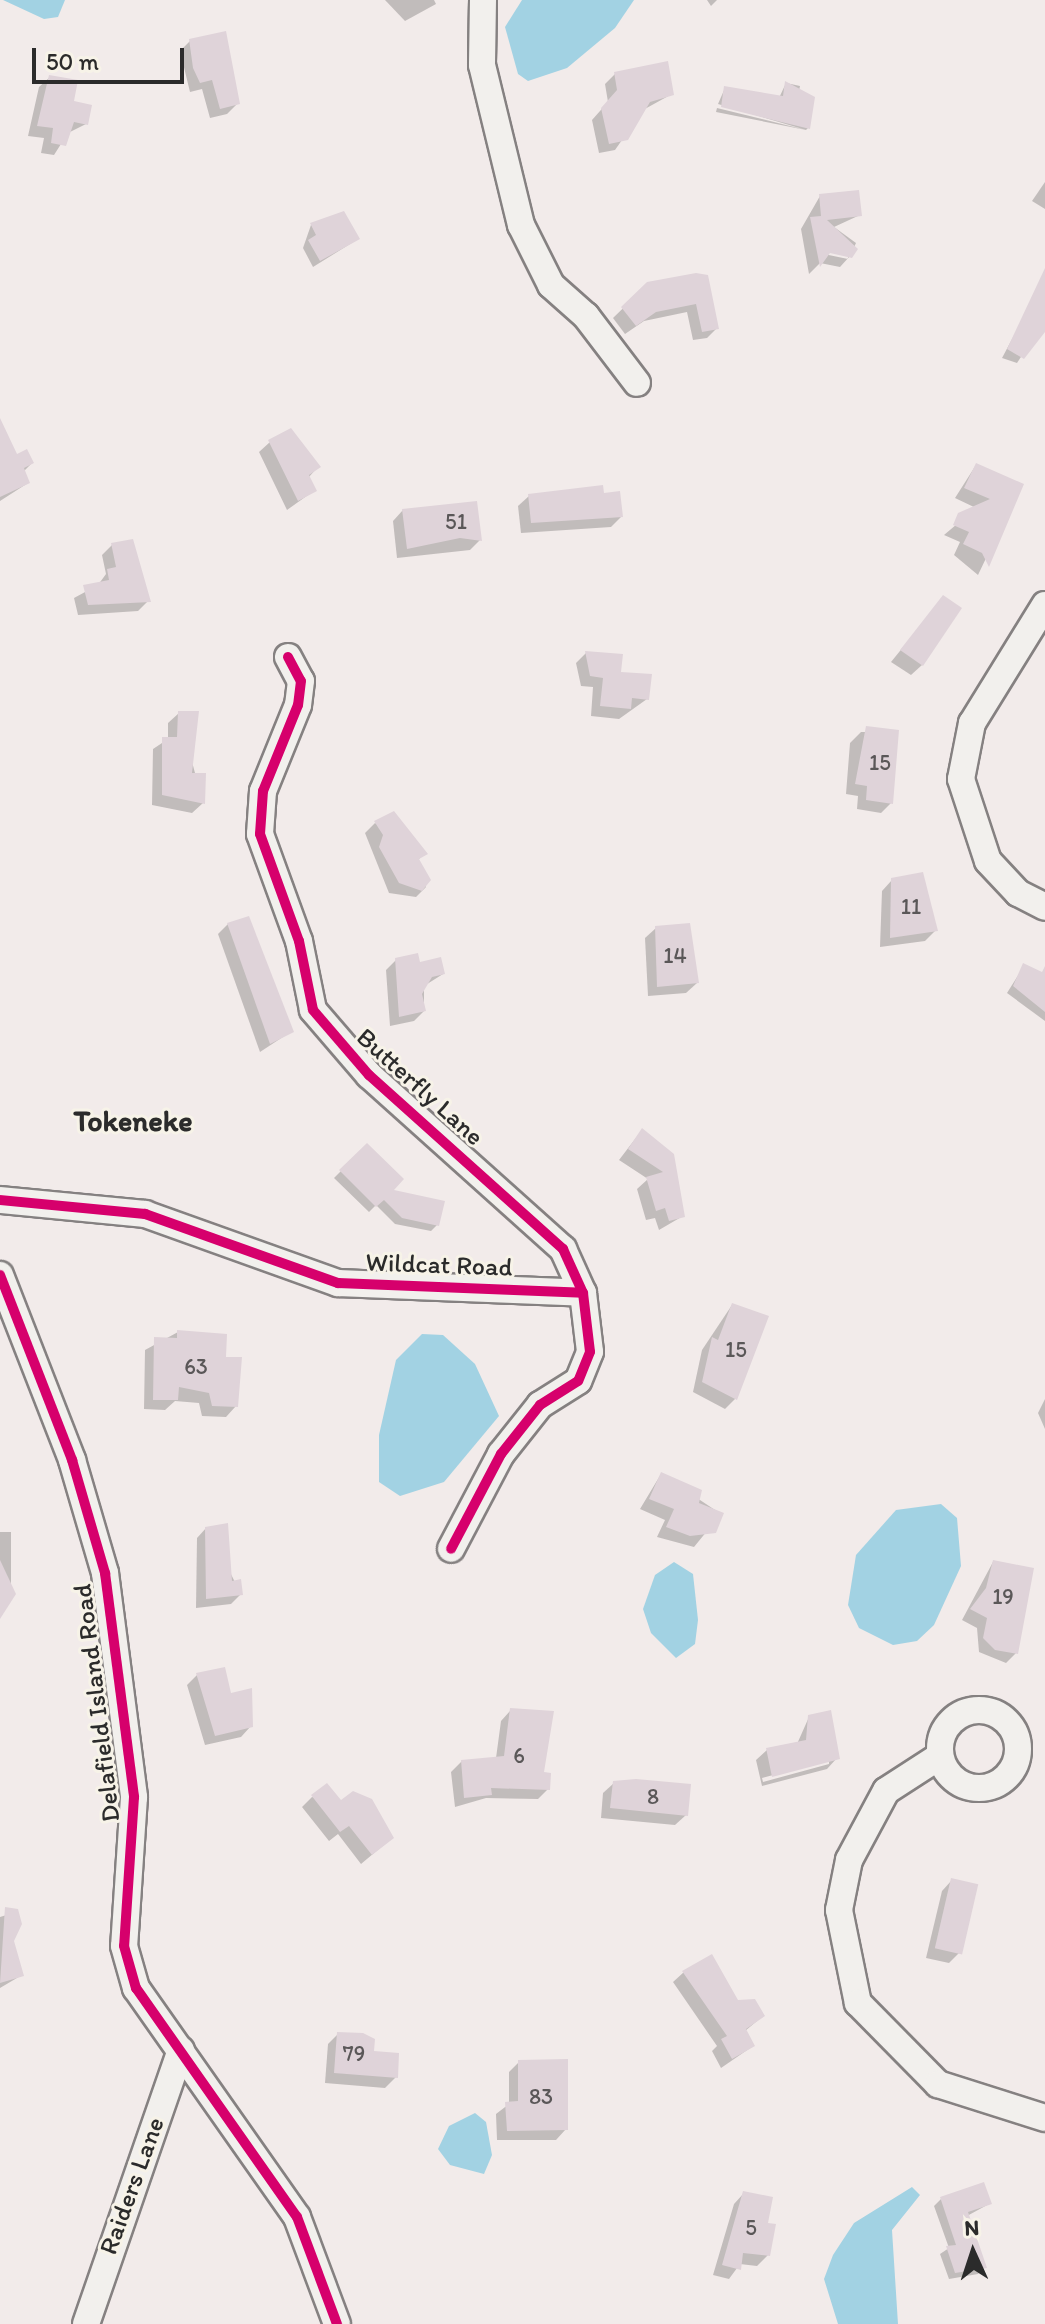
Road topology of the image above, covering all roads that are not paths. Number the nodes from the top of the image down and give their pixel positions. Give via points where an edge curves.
1 (483, 0) edge
2 (637, 383) dead end
3 (1045, 605) edge
4 (288, 657) dead end
5 (1045, 907) edge
6 (0, 1200) edge
7 (0, 1275) edge
8 (583, 1293) junction
9 (451, 1549) dead end
10 (940, 1756) dead end
11 (181, 2050) junction
12 (1045, 2118) edge
13 (86, 2324) edge
14 (337, 2324) edge

1 - 2 street via 482,65 521,225 551,285 586,316
3 - 5 street via 972,723 961,779 988,861 1018,893
4 - 8 street, Butterfly Lane via 301,681 298,705 263,791 260,834 299,941 313,1010 369,1075 563,1249
6 - 8 street, Wildcat Road via 145,1214 338,1283
7 - 11 street, Delafield Island Road via 72,1460 105,1573 134,1797 124,1946 136,1988
8 - 9 street via 590,1352 578,1381 540,1405 501,1454
10 - 12 street via 886,1791 849,1860 839,1910 858,2003 938,2084
11 - 13 street, Raiders Lane
11 - 14 street, Delafield Island Road via 297,2217

